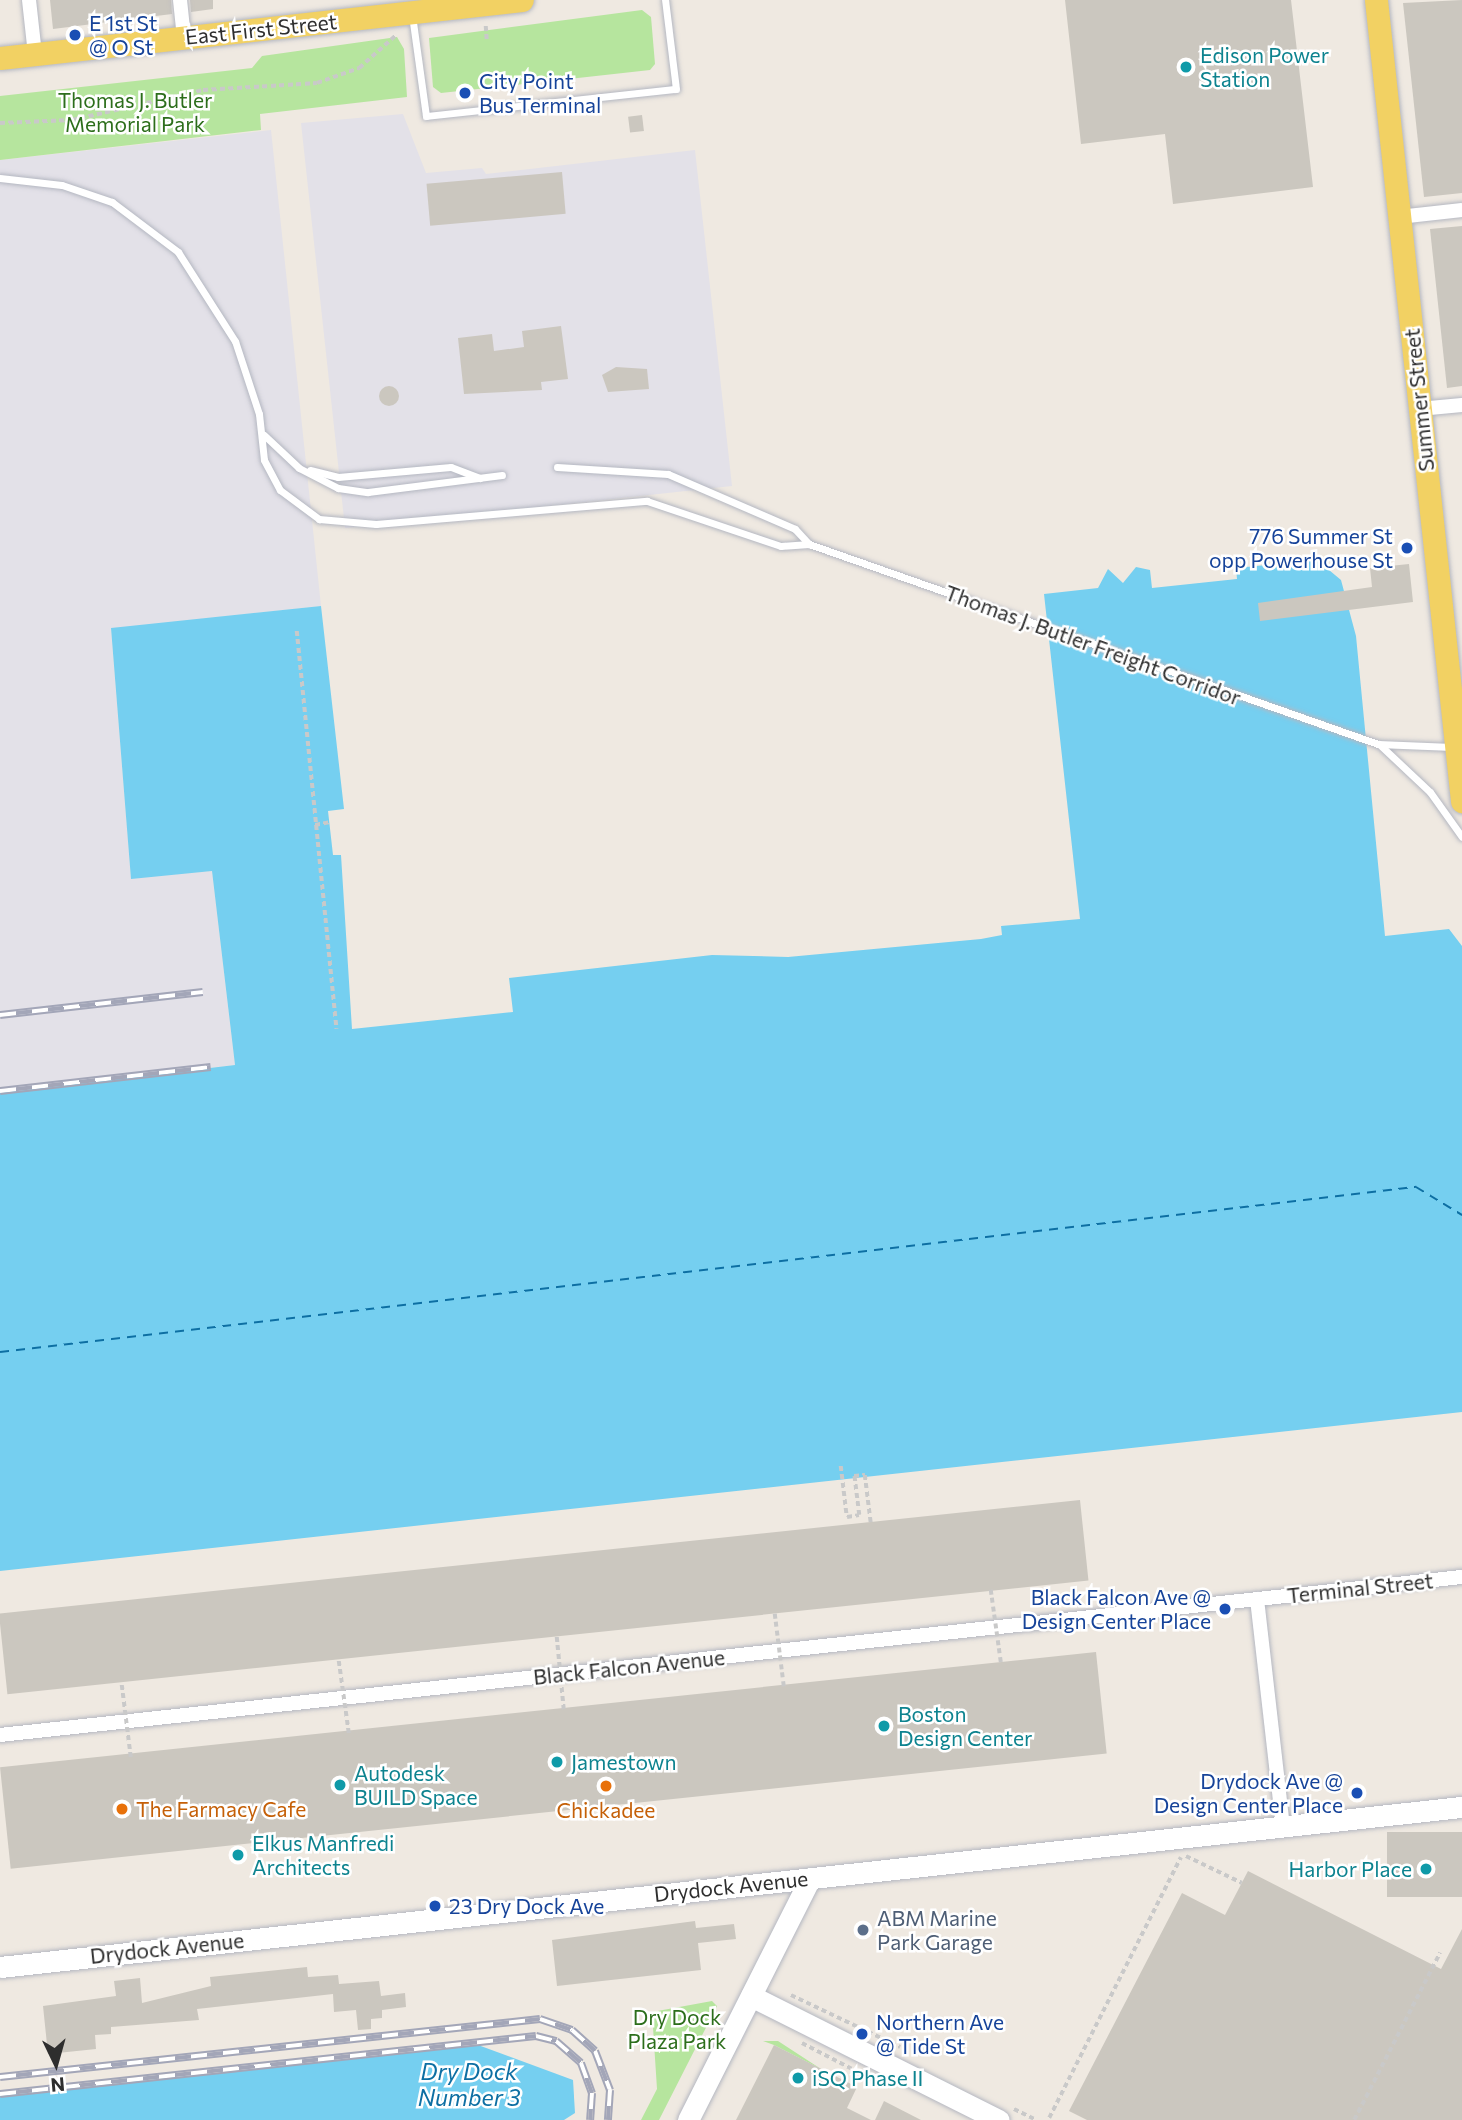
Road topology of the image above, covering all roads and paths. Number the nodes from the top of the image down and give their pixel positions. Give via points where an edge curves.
1 (29, 0) edge
2 (180, 0) edge
3 (522, 0) edge
4 (666, 0) edge
5 (1376, 0) edge
6 (411, 12) junction
7 (486, 26) dead end
8 (395, 36) dead end
9 (184, 38) junction
10 (487, 40) dead end
11 (35, 54) junction
12 (0, 58) edge
13 (0, 123) edge
14 (0, 178) edge
15 (1462, 210) edge
16 (1399, 217) junction
17 (1462, 405) edge
18 (1419, 409) junction
19 (264, 435) junction
20 (557, 467) dead end
21 (299, 468) junction
22 (502, 475) dead end
23 (481, 478) junction
24 (809, 544) junction
25 (297, 631) dead end
26 (1378, 744) junction
27 (1457, 747) junction
28 (1462, 801) edge
29 (330, 822) dead end
30 (315, 825) junction
31 (1462, 837) edge
32 (337, 1029) dead end
33 (841, 1466) dead end
34 (871, 1523) dead end
35 (1462, 1577) edge
36 (991, 1590) dead end
37 (1257, 1599) junction
38 (775, 1614) dead end
39 (557, 1637) dead end
40 (340, 1661) dead end
41 (1001, 1662) dead end
42 (121, 1685) dead end
43 (784, 1686) dead end
44 (564, 1710) dead end
45 (349, 1733) dead end
46 (0, 1735) edge
47 (131, 1757) dead end
48 (1462, 1807) edge
49 (1283, 1826) junction
50 (810, 1878) junction
51 (1242, 1883) dead end
52 (1440, 1952) dead end
53 (0, 1966) edge
54 (751, 1996) junction
55 (1049, 2118) dead end
56 (688, 2120) edge
57 (999, 2120) edge
58 (1354, 2120) edge

1 - 11 street
2 - 9 street
3 - 6 main road, East First Street
4 - 6 lane via 676,89 426,116
5 - 16 main road, Summer Street
6 - 9 main road, East First Street
7 - 10 path
8 - 13 path via 359,68 317,83 213,89 72,120
9 - 11 main road, East First Street
11 - 12 main road, East First Street
14 - 19 lane, Thomas J. Butler Freight Corridor via 62,185 112,202 178,252 212,296 235,341
15 - 16 street
16 - 18 main road, Summer Street
17 - 18 street
18 - 27 main road, Summer Street
19 - 21 lane, Thomas J. Butler Freight Corridor
19 - 24 lane, Thomas J. Butler Freight Corridor via 264,460 280,490 319,519 376,524 647,501 781,546
20 - 24 lane, Thomas J. Butler Freight Corridor via 668,474 795,529
21 - 23 lane, Thomas J. Butler Freight Corridor via 338,477 451,467
21 - 23 lane, Thomas J. Butler Freight Corridor via 338,488 368,492
22 - 23 lane, Thomas J. Butler Freight Corridor
24 - 26 lane, Thomas J. Butler Freight Corridor
25 - 30 path
26 - 27 lane, Thomas J. Butler Freight Corridor
26 - 31 lane, Thomas J. Butler Freight Corridor via 1435,798
27 - 28 main road, Summer Street
29 - 30 path
30 - 32 path
33 - 34 path via 846,1517 859,1516 854,1476 865,1475
35 - 37 street, Terminal Street
36 - 41 path, bridge
37 - 46 street, Black Falcon Avenue
37 - 49 street
38 - 43 path, bridge
39 - 44 path, bridge
40 - 45 path, bridge
42 - 47 path, bridge
48 - 49 street, Drydock Avenue
49 - 50 street, Drydock Avenue
50 - 53 street, Drydock Avenue
50 - 54 street
51 - 55 path via 1182,1854
52 - 58 path
54 - 56 street
54 - 57 street

